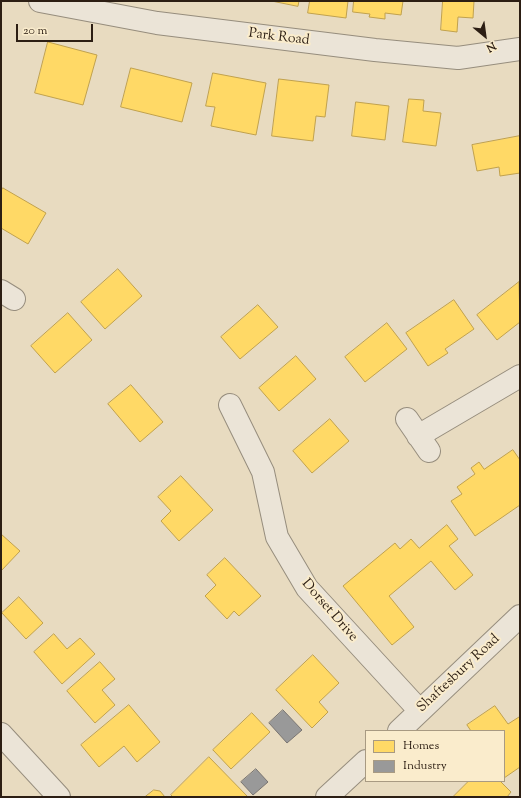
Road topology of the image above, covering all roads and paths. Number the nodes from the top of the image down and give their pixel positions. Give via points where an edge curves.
1 (40, 1) edge
2 (520, 49) edge
3 (519, 379) edge
4 (230, 405) dead end
5 (418, 436) dead end
6 (520, 616) edge
7 (420, 711) junction
8 (400, 730) edge
9 (1, 734) edge
10 (365, 762) edge
11 (59, 797) edge
12 (328, 797) edge

1 - 2 street, Park Road via 157,22 375,50 458,58
3 - 5 street
4 - 7 street, Dorset Drive via 262,472 276,537 307,588
6 - 7 street, Shaftesbury Road
7 - 8 street, Shaftesbury Road
9 - 11 street
10 - 12 street

